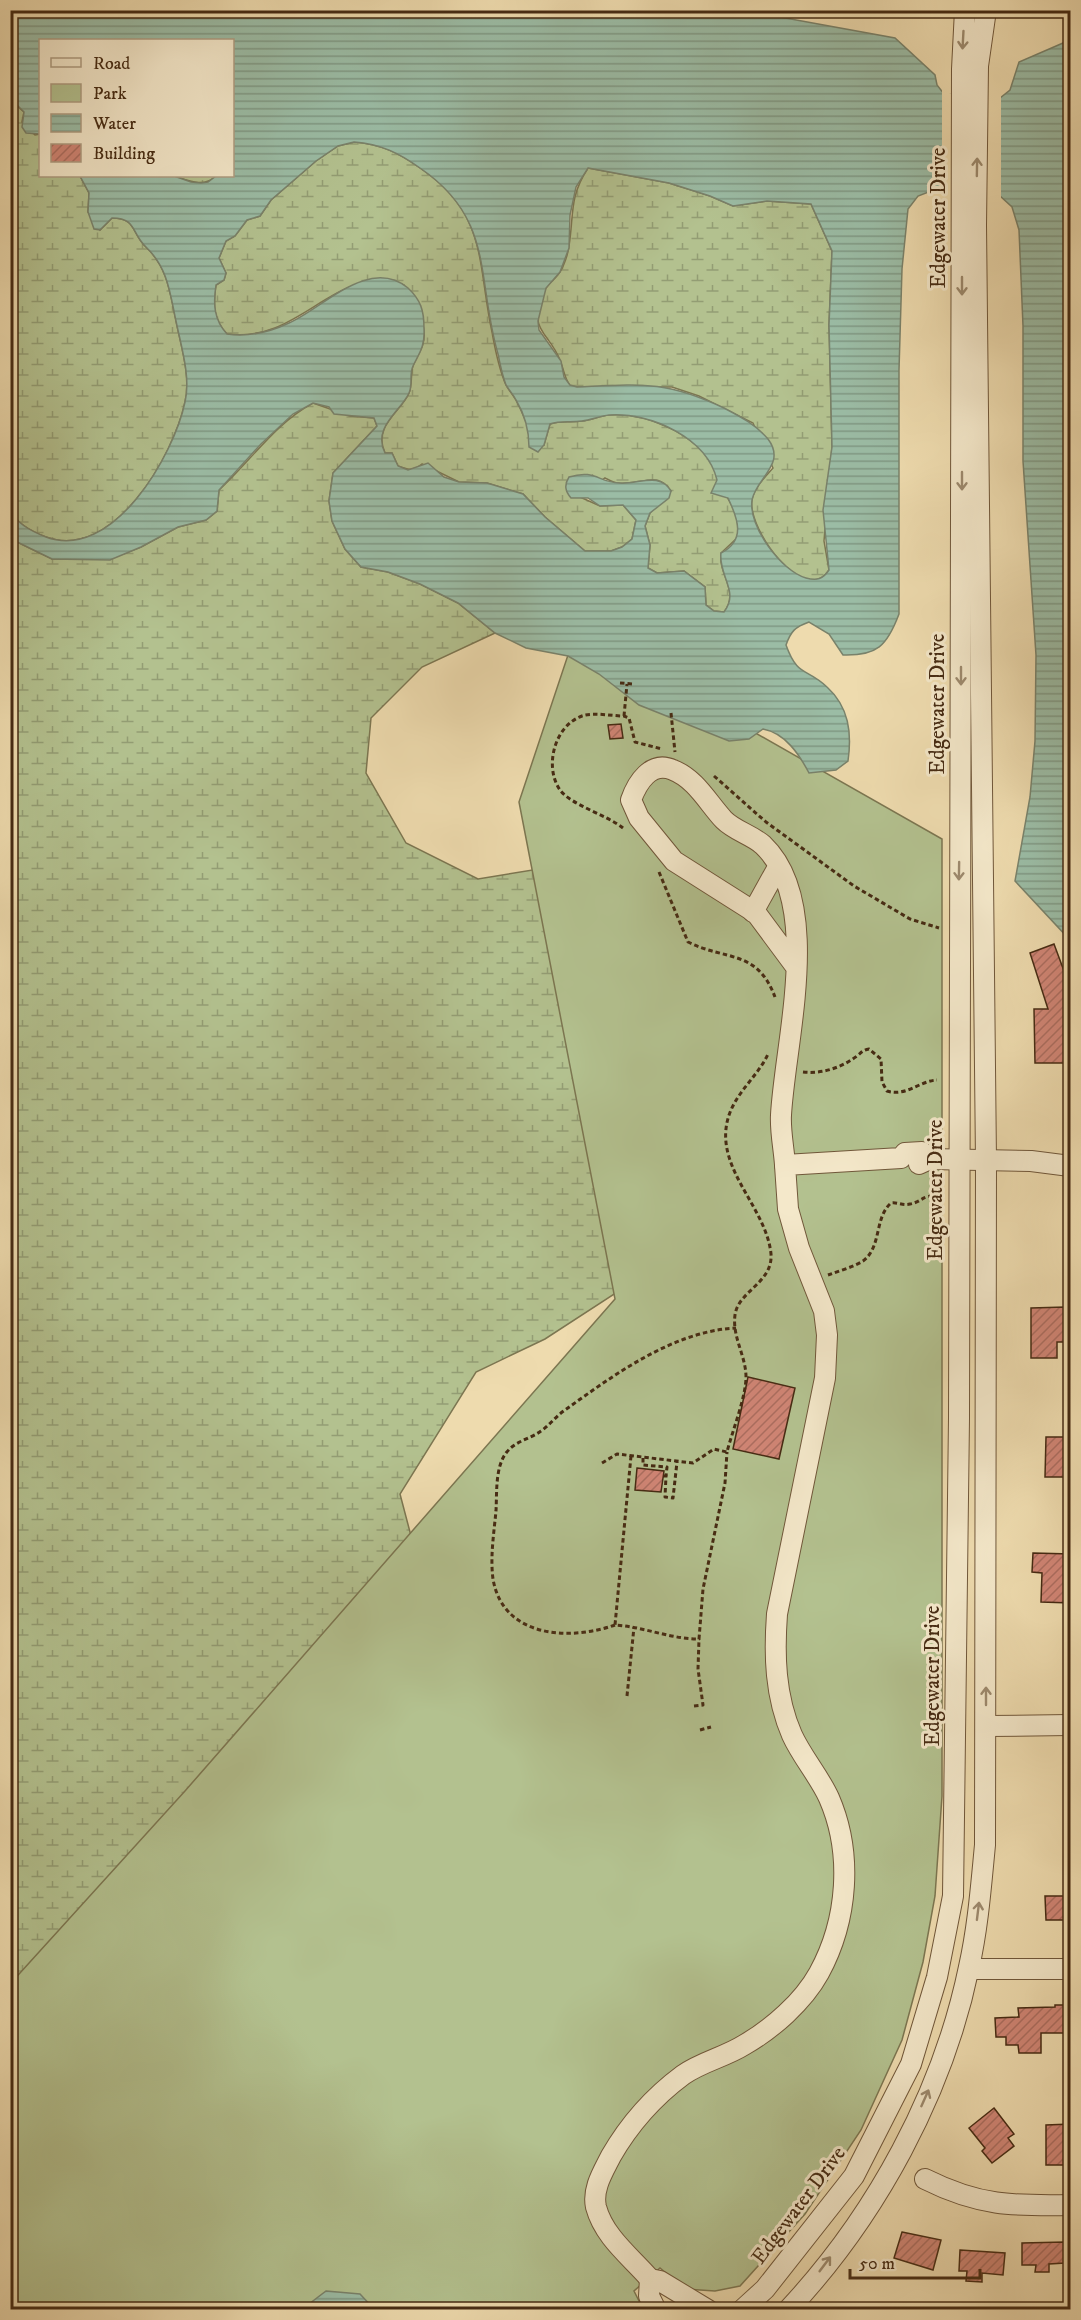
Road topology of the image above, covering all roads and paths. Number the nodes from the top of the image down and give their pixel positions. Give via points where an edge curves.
1 (964, 10) edge
2 (986, 10) edge
3 (970, 68) junction
4 (969, 226) junction
5 (620, 683) dead end
6 (627, 684) junction
7 (633, 684) dead end
8 (671, 712) dead end
9 (624, 716) junction
10 (675, 752) junction
11 (686, 755) dead end
12 (711, 773) dead end
13 (631, 834) dead end
14 (778, 867) junction
15 (658, 869) dead end
16 (753, 912) junction
17 (939, 928) dead end
18 (796, 967) junction
19 (776, 1000) dead end
20 (770, 1051) dead end
21 (787, 1070) junction
22 (937, 1080) dead end
23 (959, 1161) junction
24 (986, 1161) junction
25 (785, 1165) junction
26 (1071, 1166) edge
27 (937, 1196) dead end
28 (812, 1281) junction
29 (736, 1328) junction
30 (727, 1452) junction
31 (631, 1456) junction
32 (644, 1457) junction
33 (677, 1462) junction
34 (602, 1463) dead end
35 (615, 1625) junction
36 (634, 1627) junction
37 (699, 1639) junction
38 (627, 1696) dead end
39 (694, 1706) dead end
40 (1071, 1725) edge
41 (987, 1726) junction
42 (711, 1727) dead end
43 (700, 1730) dead end
44 (969, 1969) junction
45 (1071, 1969) edge
46 (925, 2179) dead end
47 (1071, 2205) edge
48 (650, 2279) junction
49 (656, 2310) edge
50 (708, 2310) edge
51 (742, 2310) edge
52 (788, 2310) edge

1 -> 3 street, Edgewater Drive
2 - 3 street, Edgewater Drive
3 - 4 street, Edgewater Drive
4 -> 23 street, Edgewater Drive
4 - 24 street, Edgewater Drive
5 - 6 path
6 - 7 path
6 - 9 path
8 - 10 path
9 - 10 path via 629,718 635,742
9 - 13 path via 582,716 558,740 550,759 561,792
10 - 11 path
12 - 17 path via 759,816 854,886 910,920
14 - 16 street
14 - 16 street via 763,846 726,822 696,786 671,769 653,770 638,781 631,800 639,818 674,861
14 - 18 street via 785,878 796,919
15 - 19 path via 688,942 732,955 757,969 768,978
16 - 18 street
18 - 21 street
20 - 29 path via 729,1113 729,1161 764,1227 771,1256 768,1272 738,1304
21 - 22 path via 817,1073 834,1069 869,1049 880,1059 882,1082 887,1090 902,1093 925,1081
21 - 25 street via 781,1116
23 - 24 street
23 - 25 street via 930,1159 922,1152 905,1153 901,1158
23 - 51 street, Edgewater Drive via 955,1862 948,1931 911,2064 854,2176 765,2289
24 - 26 street
41 -> 24 street, Edgewater Drive
25 - 28 street via 788,1209
27 - 28 path via 926,1195 914,1204 891,1203 882,1213 879,1229 863,1261
28 - 48 street via 828,1335 825,1378 777,1614 774,1654 779,1693 792,1735 828,1797 838,1826 844,1857 843,1903 819,1974 798,2001 744,2046 685,2074 648,2103 603,2171 596,2189 596,2206 603,2223 613,2240
29 - 30 path via 746,1378
29 - 35 path via 677,1341 626,1370 515,1445 500,1466 493,1579 510,1614 525,1626 556,1633 585,1633
30 - 33 path via 714,1449 693,1463
30 - 37 path via 723,1494 703,1589
31 - 32 path
31 - 34 path via 616,1454
31 - 35 path
32 - 33 path
32 - 33 path via 643,1465 667,1467 665,1497 674,1498
35 - 36 path
36 - 37 path via 672,1638
36 - 38 path
37 - 39 path via 703,1705
40 - 41 street
44 -> 41 street, Edgewater Drive via 985,1845
42 - 43 path
44 - 45 street
52 -> 44 street, Edgewater Drive via 867,2209 896,2161 947,2049
46 - 47 street via 995,2204
48 - 49 street via 650,2296
48 - 50 street

